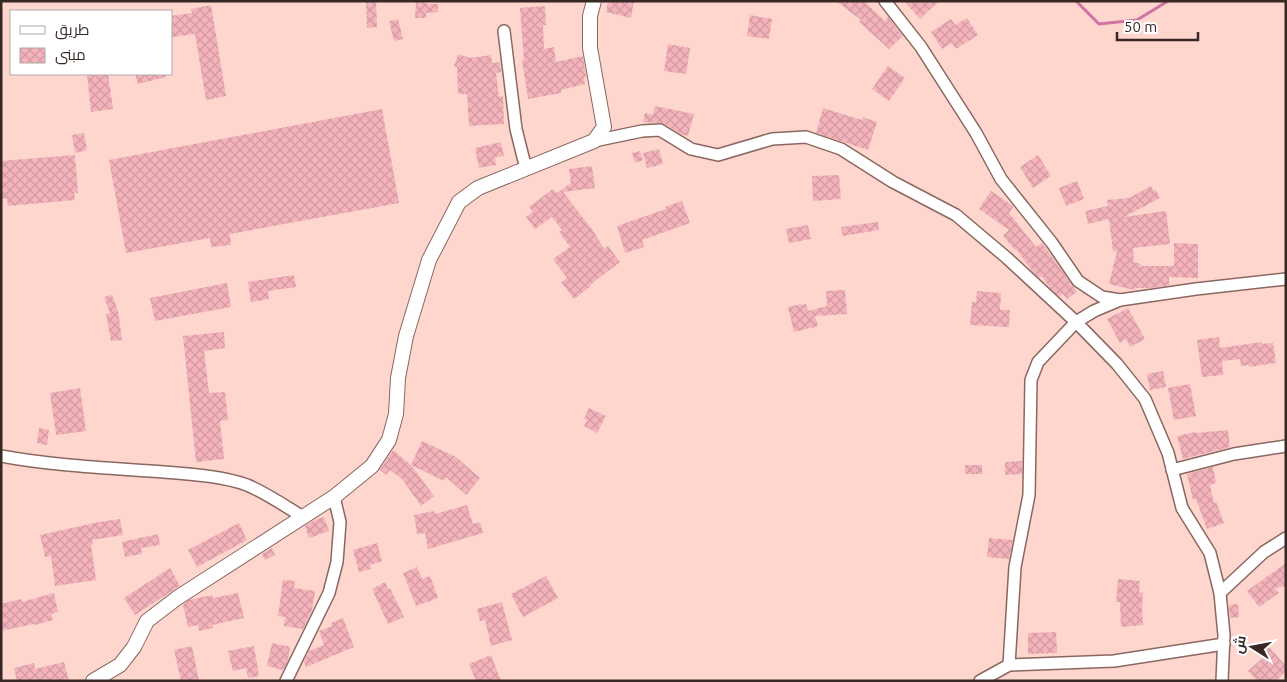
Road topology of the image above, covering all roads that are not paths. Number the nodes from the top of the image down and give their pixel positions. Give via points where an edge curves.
1 (594, 1) edge
2 (885, 1) edge
3 (504, 31) dead end
4 (594, 142) junction
5 (526, 169) junction
6 (1286, 279) edge
7 (1120, 300) junction
8 (1076, 322) junction
9 (1286, 446) edge
10 (1, 456) edge
11 (1172, 470) junction
12 (334, 497) junction
13 (303, 517) junction
14 (1286, 538) edge
15 (1220, 593) junction
16 (1224, 644) junction
17 (1009, 665) junction
18 (93, 681) edge
19 (286, 681) edge
20 (980, 681) edge
21 (1222, 681) edge

1 - 4 street via 590,16 590,48 604,127
2 - 7 street via 921,47 1001,179 1052,243 1078,282 1102,297
3 - 5 street via 516,129
4 - 5 street
4 - 8 street via 660,130 691,149 718,156 772,139 806,136 841,149 893,182 956,215
5 - 12 street via 478,188 459,202 429,260 406,336 398,378 396,414 389,440 372,466
6 - 7 street
7 - 8 street
8 - 11 street via 1117,364 1145,399
8 - 17 street via 1038,362 1031,380 1029,495 1015,567
9 - 11 street via 1234,454
10 - 13 street via 226,480 246,485
11 - 15 street via 1182,508 1210,553
12 - 13 street
12 - 19 street via 340,522 337,562 330,593
13 - 18 street via 147,621 134,647 120,665
14 - 15 street via 1264,552
15 - 16 street
16 - 17 street via 1114,661
16 - 21 street
17 - 20 street

